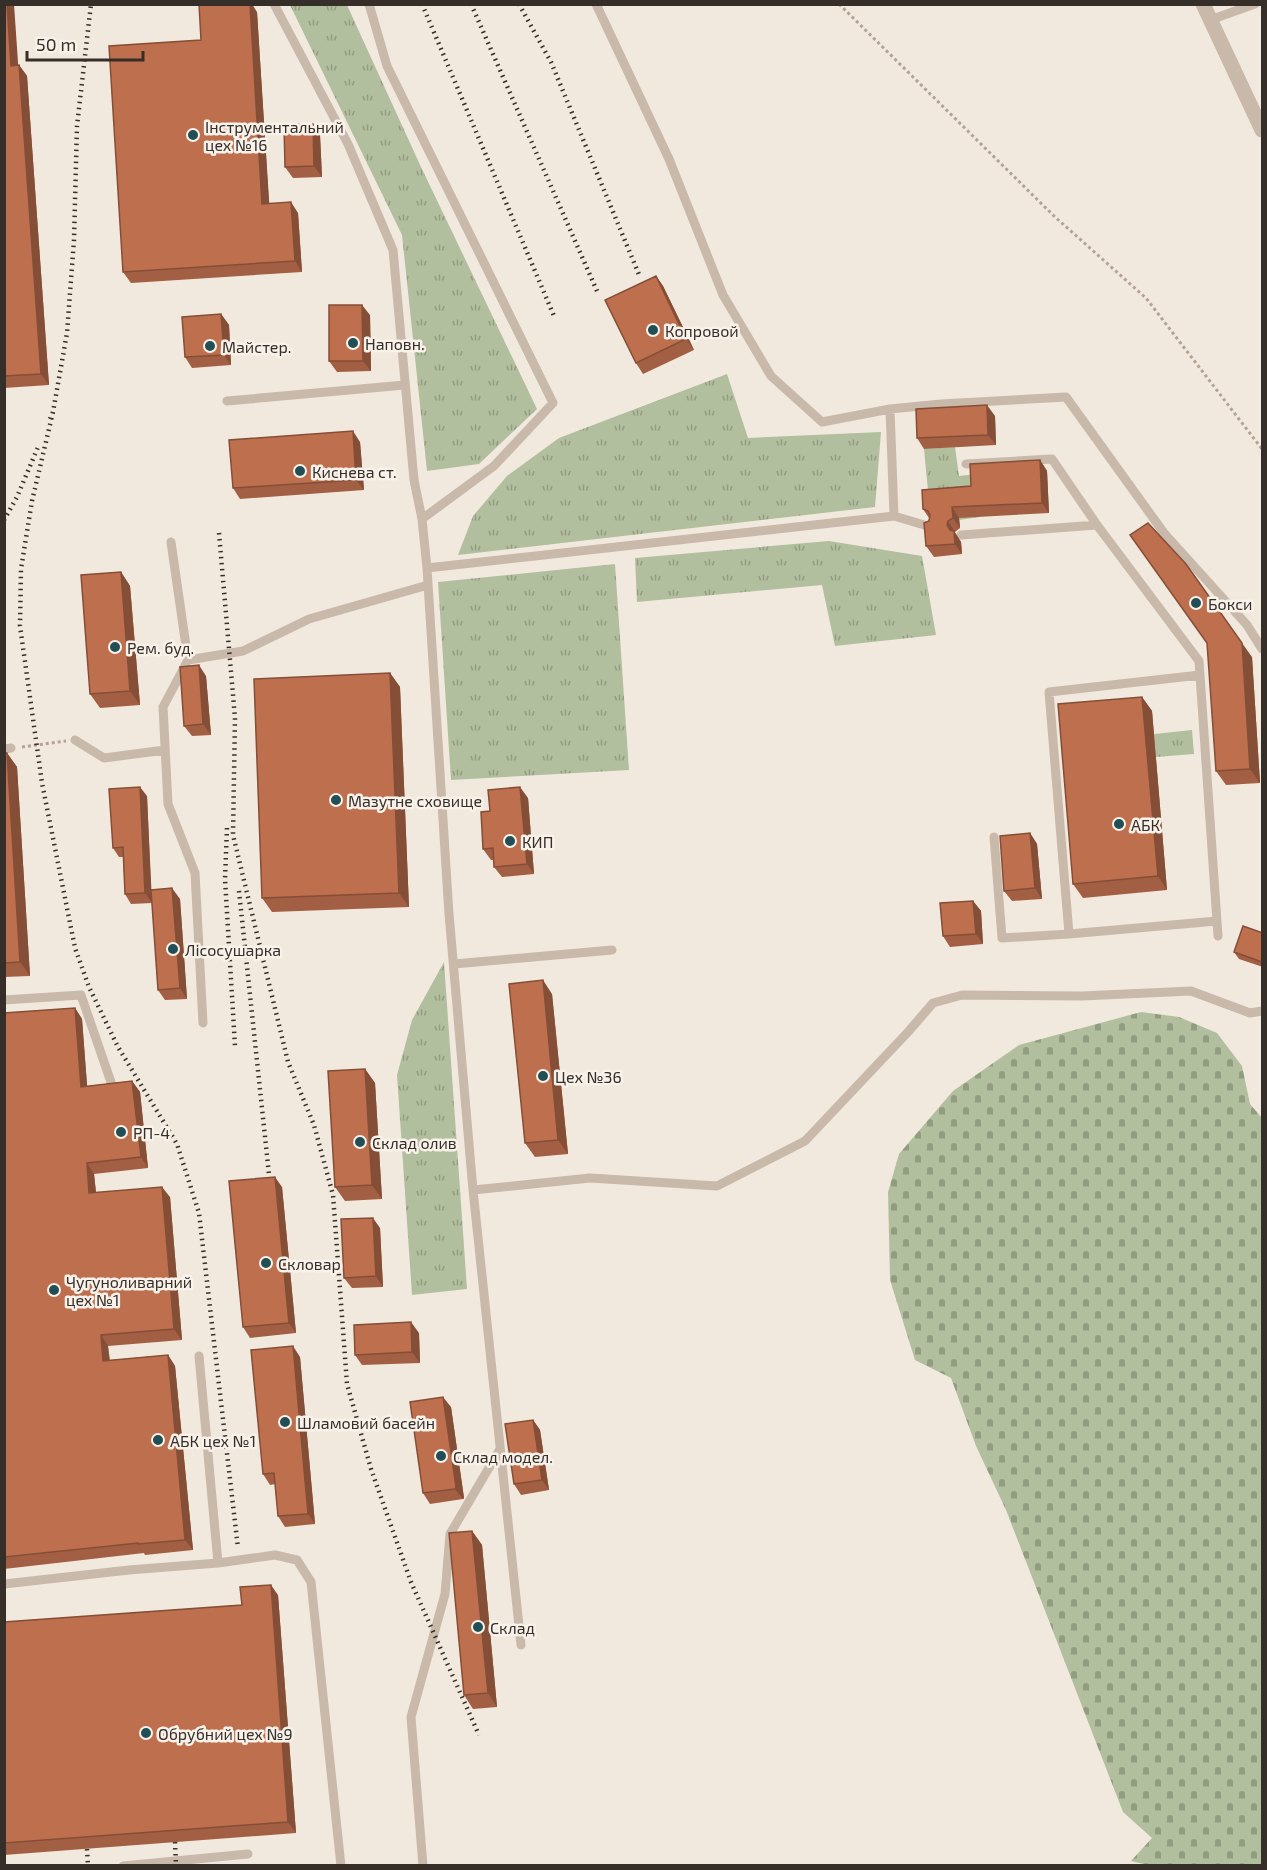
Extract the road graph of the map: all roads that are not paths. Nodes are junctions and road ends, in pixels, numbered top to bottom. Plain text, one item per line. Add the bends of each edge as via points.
1 (274, 4) edge
2 (369, 4) edge
3 (596, 4) edge
4 (1203, 4) edge
5 (1255, 4) edge
6 (1210, 20) junction
7 (1262, 126) edge
8 (405, 385) junction
9 (227, 401) dead end
10 (890, 409) junction
11 (966, 464) dead end
12 (894, 516) junction
13 (422, 519) junction
14 (1097, 525) junction
15 (931, 527) edge
16 (961, 535) dead end
17 (171, 542) dead end
18 (427, 568) junction
19 (428, 585) junction
20 (1263, 649) edge
21 (188, 660) junction
22 (1200, 675) junction
23 (75, 740) road end
24 (165, 750) junction
25 (994, 837) dead end
26 (1217, 921) junction
27 (1069, 934) junction
28 (1218, 936) dead end
29 (612, 950) dead end
30 (454, 964) junction
31 (4, 1000) edge
32 (1263, 1011) edge
33 (203, 1023) dead end
34 (113, 1088) edge
35 (473, 1190) junction
36 (199, 1356) dead end
37 (500, 1449) junction
38 (218, 1563) junction
39 (4, 1584) edge
40 (521, 1645) dead end
41 (248, 1854) dead end
42 (123, 1866) edge
43 (341, 1866) edge
44 (423, 1866) edge

1 - 8 lane via 348,144 393,250
2 - 13 lane via 387,66 553,404 494,466
3 - 10 lane via 669,159 723,295 771,376 822,422
4 - 6 street
5 - 6 lane
6 - 7 street
8 - 9 lane
8 - 13 lane via 414,480
10 - 12 lane
10 - 20 lane via 1066,397 1164,533 1247,625
11 - 14 lane via 1052,459
12 - 15 lane
12 - 18 lane
13 - 18 lane
14 - 16 lane
14 - 22 lane via 1198,661
17 - 21 lane
18 - 19 lane
19 - 21 lane via 309,619 243,651
19 - 30 lane
21 - 24 lane via 163,707
22 - 26 lane
22 - 27 lane via 1048,692
23 - 24 lane via 104,758
24 - 33 lane via 168,804 195,873
25 - 27 lane via 1002,938
26 - 27 lane
26 - 28 lane
29 - 30 lane
30 - 35 lane
31 - 34 lane via 81,995
32 - 35 lane via 1250,1013 1191,991 1082,996 963,995 933,1003 805,1141 717,1186 590,1178
35 - 37 lane
36 - 38 lane
37 - 40 lane
37 - 44 lane via 450,1534 445,1594 411,1717
38 - 39 lane
38 - 43 lane via 275,1555 297,1560 311,1582
41 - 42 lane

